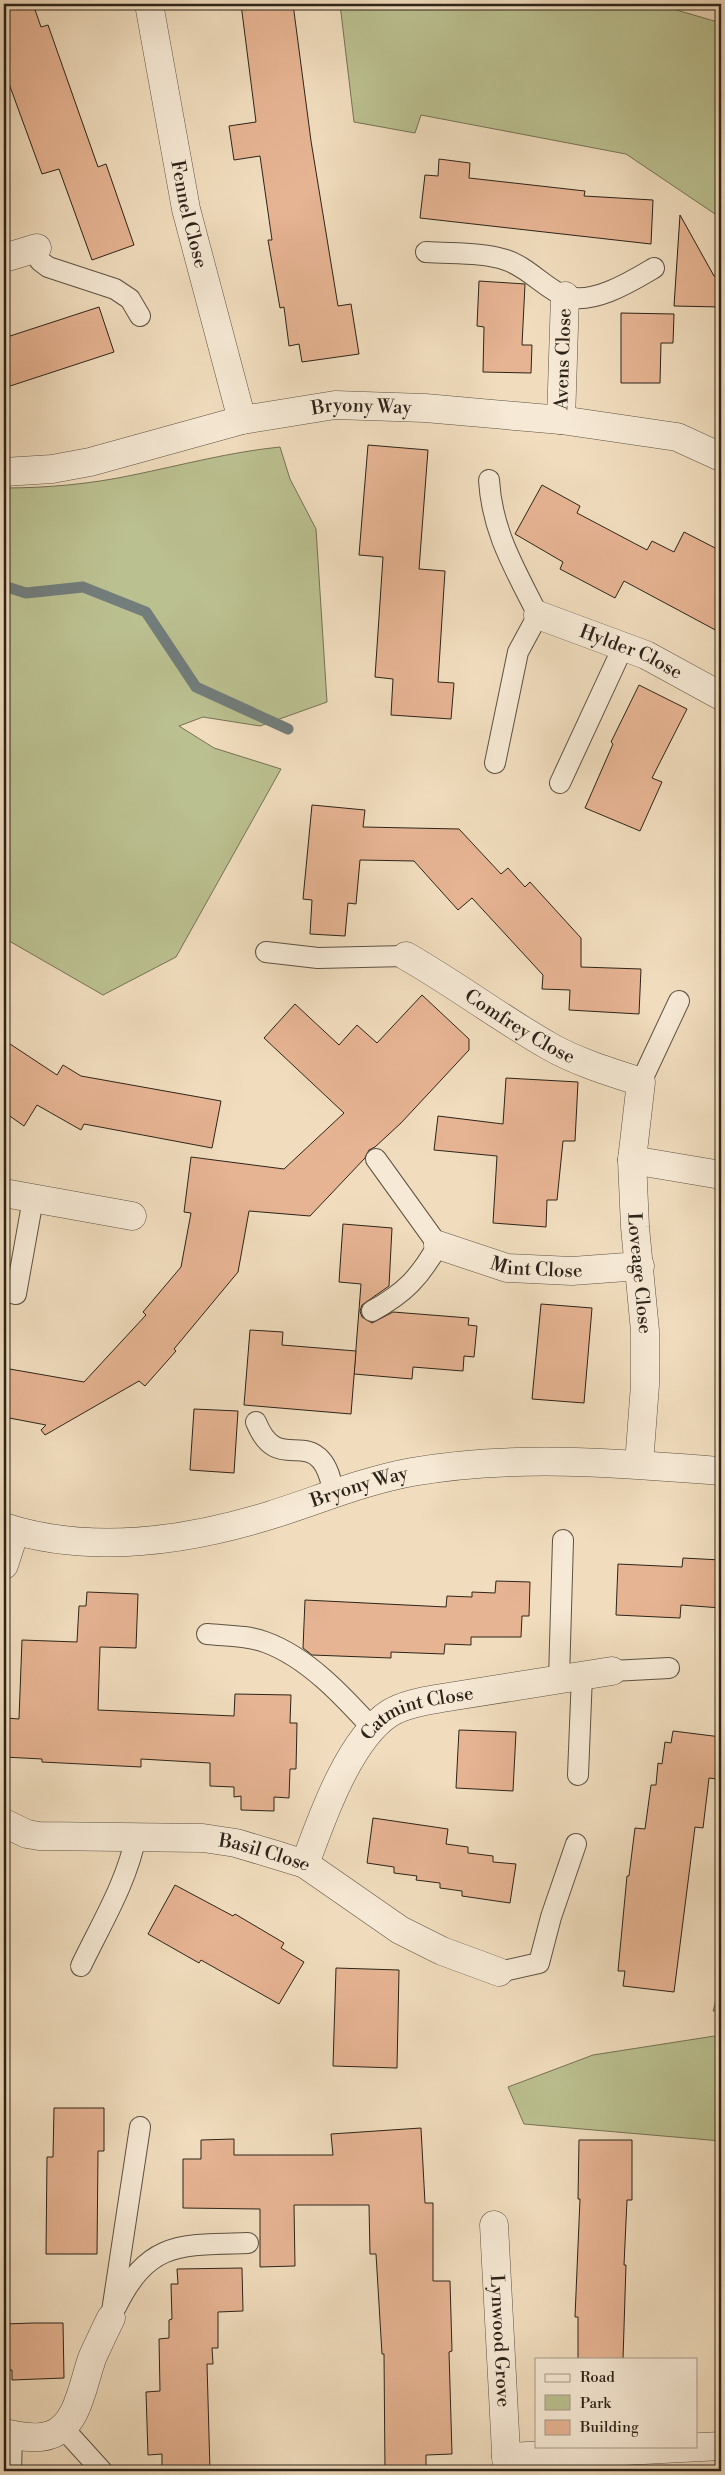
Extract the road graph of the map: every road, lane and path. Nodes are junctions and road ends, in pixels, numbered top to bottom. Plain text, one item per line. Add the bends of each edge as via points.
1 (150, 4) edge
2 (36, 248) joint
3 (426, 252) dead end
4 (4, 258) edge
5 (654, 268) dead end
6 (565, 296) junction
7 (140, 316) dead end
8 (242, 420) junction
9 (561, 420) junction
10 (721, 457) edge
11 (4, 472) edge
12 (489, 480) dead end
13 (538, 615) junction
14 (623, 647) junction
15 (721, 696) edge
16 (495, 764) dead end
17 (560, 783) dead end
18 (266, 952) dead end
19 (406, 956) joint
20 (679, 1001) dead end
21 (641, 1082) junction
22 (376, 1159) dead end
23 (632, 1160) junction
24 (721, 1175) edge
25 (4, 1193) edge
26 (33, 1198) junction
27 (132, 1216) dead end
28 (438, 1245) junction
29 (640, 1266) junction
30 (4, 1291) edge
31 (372, 1311) dead end
32 (256, 1422) dead end
33 (639, 1464) junction
34 (721, 1471) edge
35 (334, 1493) junction
36 (9, 1529) edge
37 (563, 1540) dead end
38 (4, 1565) edge
39 (207, 1634) dead end
40 (669, 1668) dead end
41 (612, 1671) joint
42 (571, 1677) junction
43 (373, 1729) junction
44 (578, 1775) dead end
45 (4, 1823) edge
46 (136, 1836) junction
47 (576, 1844) dead end
48 (305, 1864) junction
49 (81, 1966) dead end
50 (499, 1972) joint
51 (140, 2126) dead end
52 (494, 2225) dead end
53 (248, 2244) dead end
54 (111, 2318) junction
55 (62, 2428) junction
56 (8, 2434) edge
57 (721, 2446) edge
58 (697, 2448) edge
59 (698, 2448) edge
60 (507, 2464) edge
61 (99, 2470) edge
62 (11, 2471) edge

1 - 8 street, Fennel Close via 186,209
2 - 4 street
2 - 7 lane via 40,261 48,267 115,289 130,299
3 - 6 lane via 507,260
5 - 6 lane via 620,288 585,297
6 - 9 street, Avens Close
8 - 9 street, Bryony Way via 344,405 425,408
8 - 11 street, Bryony Way via 90,462
9 - 10 street, Bryony Way via 676,437
12 - 13 lane via 494,520
13 - 14 street, Hylder Close
13 - 16 lane via 518,652
14 - 15 street, Hylder Close via 646,655
14 - 17 lane
18 - 19 lane via 318,958
19 - 21 street, Comfrey Close via 449,980 550,1047
20 - 21 lane
21 - 23 street, Loveage Close
22 - 28 lane
23 - 24 street
23 - 29 street, Loveage Close
25 - 26 street
26 - 27 street
26 - 30 lane via 16,1294
28 - 29 street, Mint Close via 507,1268 572,1271
28 - 31 lane via 423,1272 388,1302
29 - 33 street, Loveage Close via 645,1386
32 - 35 lane via 263,1438 274,1447 311,1453 320,1460 328,1472
33 - 34 street, Bryony Way
33 - 35 street, Bryony Way via 484,1463 412,1472
35 - 36 street, Bryony Way via 216,1531 162,1539 123,1543 82,1541
36 - 38 street
37 - 42 lane
39 - 43 lane via 246,1638 283,1650 331,1687
40 - 41 lane
41 - 42 street, Catmint Close
42 - 43 street, Catmint Close via 416,1703 391,1712
42 - 44 lane
43 - 48 street, Catmint Close via 335,1786
45 - 46 street, Basil Close via 39,1836
46 - 48 street, Basil Close via 203,1838 236,1843
46 - 49 lane via 122,1882
47 - 50 lane via 539,1963
48 - 50 street, Basil Close via 400,1930 442,1952
51 - 54 lane
52 - 60 street, Lynwood Grove
53 - 54 lane via 189,2246 155,2257 137,2272
54 - 55 street via 93,2356 75,2408
55 - 56 street via 49,2436
55 - 61 lane
56 - 62 lane
57 - 59 street, Lynwood Grove
58 - 60 street, Lynwood Grove

